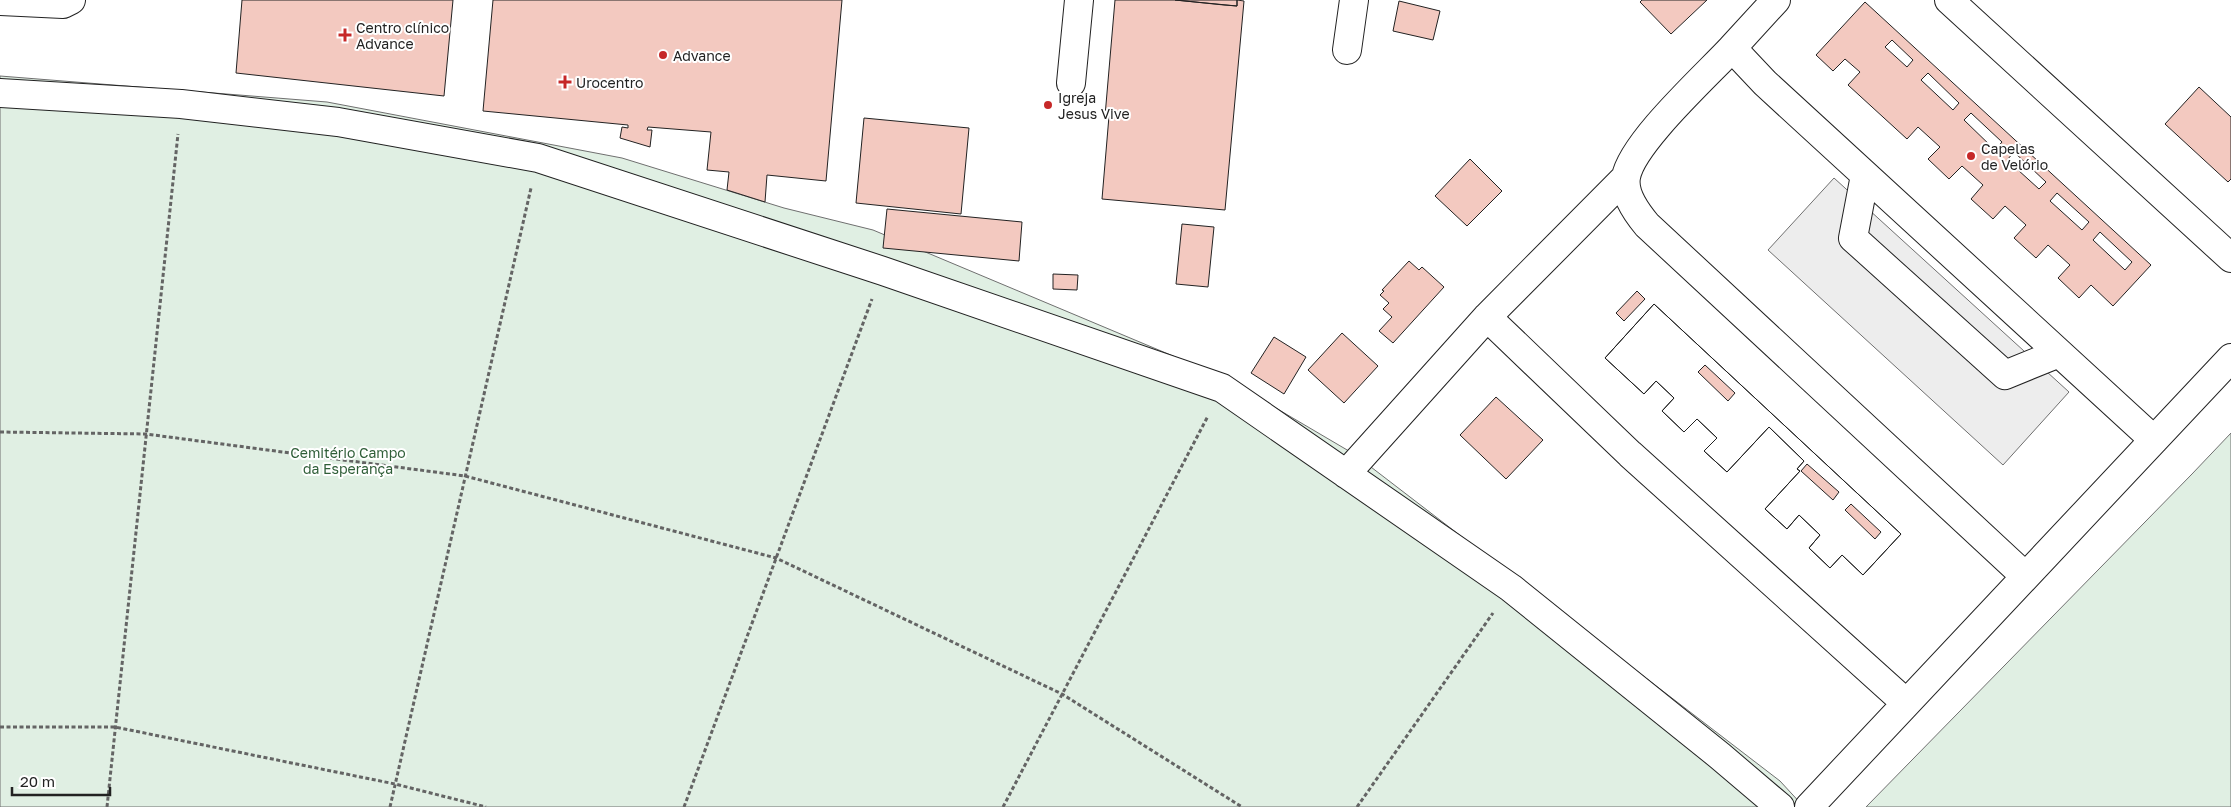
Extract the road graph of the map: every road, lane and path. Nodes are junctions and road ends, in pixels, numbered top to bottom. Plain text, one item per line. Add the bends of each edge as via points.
1 (71, 0) edge
2 (1079, 0) edge
3 (1354, 0) edge
4 (1776, 0) edge
5 (1948, 0) edge
6 (0, 1) edge
7 (1732, 48) junction
8 (1347, 50) dead end
9 (1071, 82) dead end
10 (0, 93) edge
11 (181, 104) junction
12 (538, 158) junction
13 (1865, 175) junction
14 (1625, 178) junction
15 (2231, 258) edge
16 (883, 272) junction
17 (1487, 317) junction
18 (2059, 353) junction
19 (2231, 358) edge
20 (1222, 388) junction
21 (0, 432) edge
22 (146, 434) junction
23 (2154, 440) junction
24 (1346, 474) junction
25 (466, 476) junction
26 (776, 558) junction
27 (2024, 576) junction
28 (1511, 588) junction
29 (1062, 694) junction
30 (1906, 703) junction
31 (115, 726) junction
32 (0, 727) edge
33 (396, 784) junction
34 (107, 807) edge
35 (390, 807) edge
36 (486, 807) edge
37 (684, 807) edge
38 (1003, 807) edge
39 (1242, 807) edge
40 (1357, 807) edge
41 (1780, 807) edge
42 (1809, 807) edge

1 - 6 lane via 63,4
2 - 9 lane
3 - 8 lane
4 - 7 lane
5 - 15 lane
7 - 13 lane via 1765,83
7 - 14 lane via 1636,151
10 - 11 lane
11 - 12 lane via 338,122
11 - 22 path
12 - 16 lane
12 - 25 path
13 - 18 lane
13 - 18 lane via 1853,238 2005,375
14 - 17 lane
14 - 27 lane via 1630,198 1646,225
16 - 20 lane
16 - 26 path
17 - 24 lane
17 - 30 lane via 1630,454
18 - 23 lane
19 - 23 lane
20 - 24 lane
20 - 29 path
21 - 22 path
22 - 25 path
22 - 31 path
23 - 27 lane
24 - 28 lane
25 - 26 path
25 - 33 path
26 - 29 path
26 - 37 path
27 - 30 lane
28 - 40 path
28 - 41 lane
29 - 38 path
29 - 39 path
30 - 42 lane
31 - 32 path
31 - 33 path
31 - 34 path
33 - 35 path
33 - 36 path

